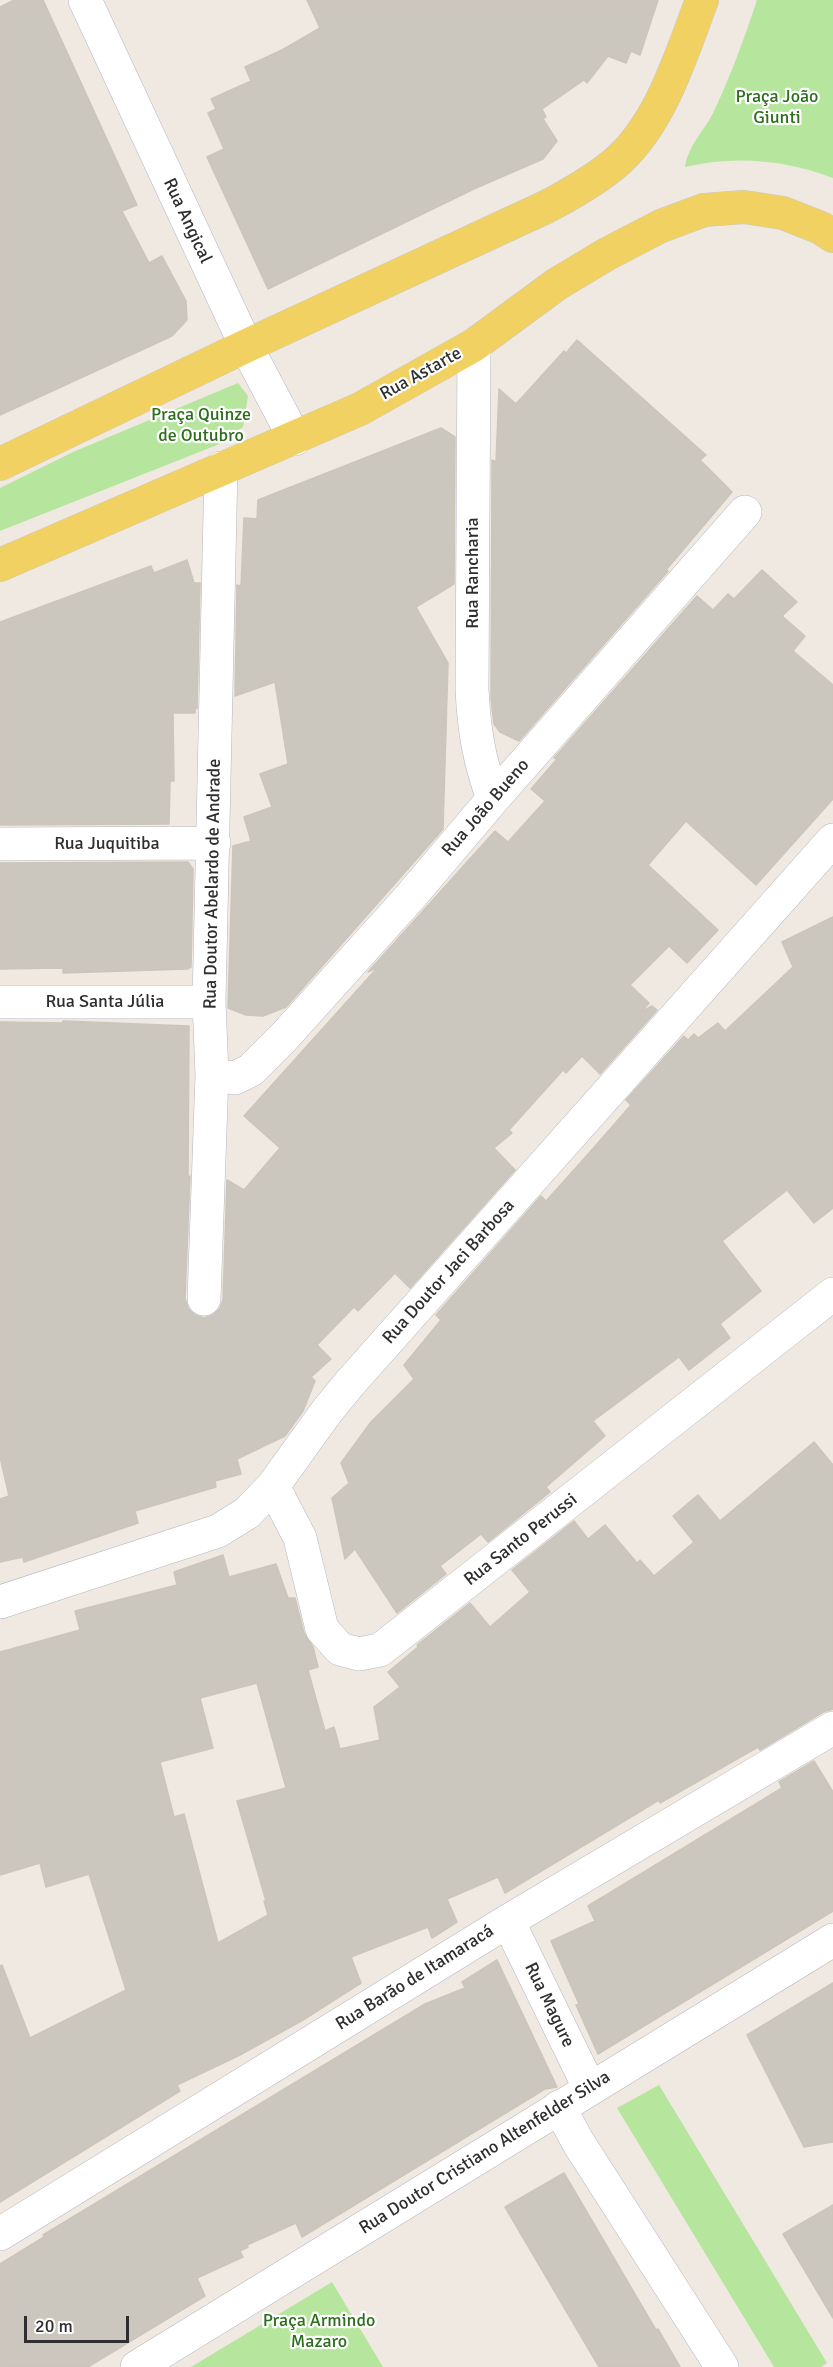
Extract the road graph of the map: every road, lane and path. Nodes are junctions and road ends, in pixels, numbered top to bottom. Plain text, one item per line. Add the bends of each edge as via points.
1 (85, 0) edge
2 (702, 0) edge
3 (833, 236) edge
4 (474, 345) junction
5 (246, 346) junction
6 (295, 439) junction
7 (0, 464) edge
8 (221, 468) junction
9 (745, 512) dead end
10 (0, 565) edge
11 (492, 799) junction
12 (833, 840) edge
13 (214, 843) junction
14 (0, 844) edge
15 (0, 1002) edge
16 (209, 1002) junction
17 (212, 1075) junction
18 (833, 1294) edge
19 (204, 1299) dead end
20 (273, 1486) junction
21 (0, 1602) edge
22 (833, 1728) edge
23 (508, 1921) junction
24 (833, 1940) edge
25 (590, 2089) junction
26 (560, 2107) junction
27 (0, 2234) edge
28 (136, 2367) edge
29 (722, 2367) edge

1 - 5 street, Rua Angical
2 - 5 main road via 666,92 643,131 614,164 546,207
3 - 4 main road, Rua Astarte via 783,213 744,207 704,210 661,226 607,254 556,284
4 - 6 main road, Rua Astarte via 360,409
4 - 11 street, Rua Rancharia via 472,689 480,763
5 - 6 street, Rua Angical
5 - 7 main road
6 - 8 main road, Rua Astarte
8 - 10 main road, Rua Astarte
8 - 13 street, Rua Doutor Abelardo de Andrade
9 - 11 street, Rua João Bueno
11 - 17 street, Rua João Bueno via 327,991 251,1070 235,1078
12 - 20 street, Rua Doutor Jaci Barbosa via 350,1383
13 - 14 street, Rua Juquitiba
13 - 16 street, Rua Doutor Abelardo de Andrade
15 - 16 street, Rua Santa Júlia
16 - 17 street, Rua Doutor Abelardo de Andrade
17 - 19 street, Rua Doutor Abelardo de Andrade
18 - 20 street, Rua Santo Perussi via 380,1650 359,1654 340,1649 322,1629 300,1538
20 - 21 street, Rua Doutor Jaci Barbosa via 247,1513 218,1531
22 - 23 street, Rua Barão de Itamaracá
23 - 25 street, Rua Magure
23 - 27 street, Rua Barão de Itamaracá
24 - 25 street, Rua Doutor Cristiano Altenfelder Silva
25 - 26 street, Rua Doutor Cristiano Altenfelder Silva
26 - 28 street, Rua Doutor Cristiano Altenfelder Silva
26 - 29 street via 578,2142

